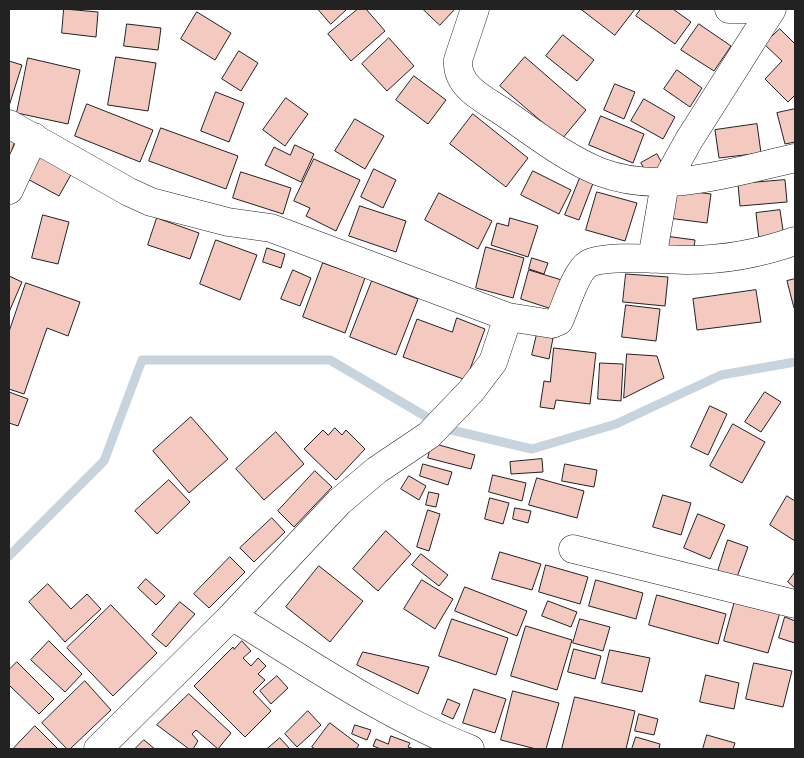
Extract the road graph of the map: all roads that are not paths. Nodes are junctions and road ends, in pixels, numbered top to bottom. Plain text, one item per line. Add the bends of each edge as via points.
1 (475, 9) edge
2 (729, 9) edge
3 (750, 9) edge
4 (772, 9) edge
5 (9, 124) edge
6 (34, 137) junction
7 (795, 158) edge
8 (665, 184) junction
9 (9, 190) edge
10 (795, 241) edge
11 (652, 259) junction
12 (508, 317) junction
13 (572, 549) dead end
14 (795, 604) edge
15 (232, 616) junction
16 (98, 749) edge
17 (470, 749) edge

1 - 8 street via 458,60 466,86 560,150 599,171 621,178
2 - 3 street
4 - 8 street
5 - 6 street
6 - 9 street
6 - 12 street via 151,202 228,222 271,228
7 - 8 street
8 - 11 street
10 - 11 street via 745,254 688,260
11 - 12 street via 588,264 579,274 559,321 552,324
12 - 15 street via 493,362 471,391 429,435 377,470 340,502
13 - 14 street
15 - 16 street
15 - 17 street via 385,708 434,735

